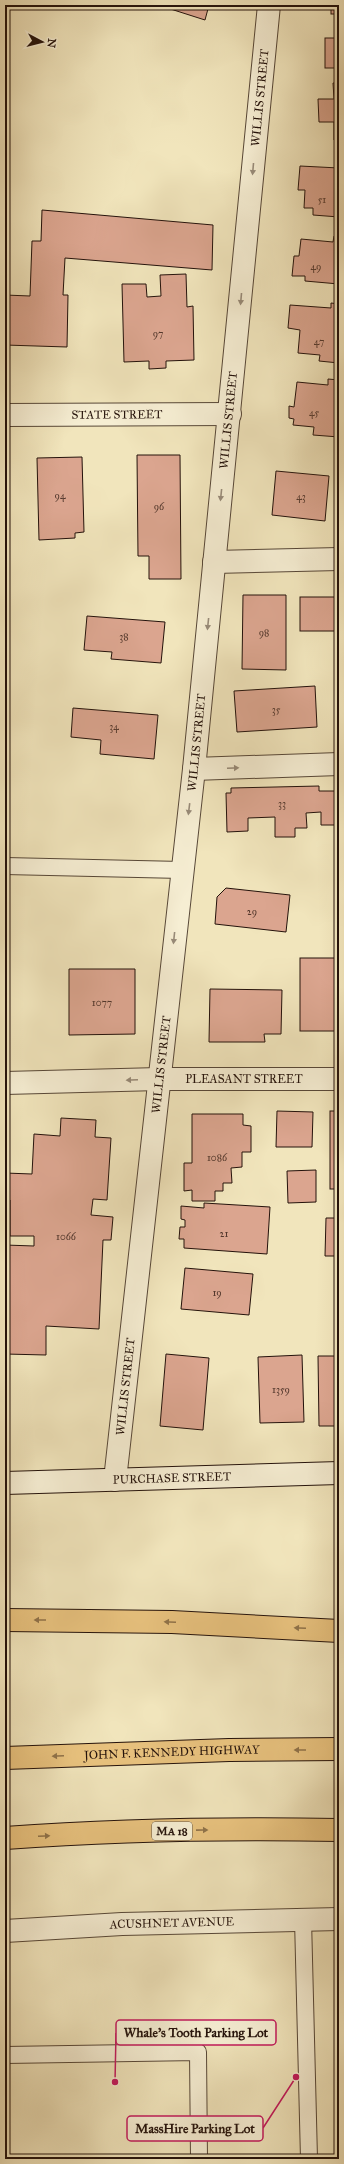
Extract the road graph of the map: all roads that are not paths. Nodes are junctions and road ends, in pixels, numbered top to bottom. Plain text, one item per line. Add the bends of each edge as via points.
1 (269, 5) edge
2 (230, 414) junction
3 (5, 416) edge
4 (339, 558) edge
5 (214, 562) junction
6 (339, 764) edge
7 (194, 769) junction
8 (5, 866) edge
9 (182, 870) junction
10 (159, 1079) junction
11 (339, 1079) edge
12 (5, 1083) edge
13 (339, 1473) edge
14 (116, 1480) junction
15 (5, 1483) edge
16 (5, 1620) edge
17 (339, 1631) edge
18 (339, 1749) edge
19 (5, 1758) edge
20 (339, 1830) edge
21 (5, 1838) edge
22 (303, 1919) junction
23 (339, 1919) edge
24 (5, 1931) edge
25 (5, 2055) edge
26 (200, 2159) edge
27 (308, 2159) edge

1 -> 2 street, WILLIS STREET
2 - 3 street, STATE STREET
2 -> 5 street, WILLIS STREET
4 - 5 street
5 -> 7 street, WILLIS STREET
7 -> 6 street
7 -> 9 street, WILLIS STREET
8 - 9 lane
9 -> 10 street, WILLIS STREET
10 - 11 street, PLEASANT STREET
10 -> 12 street, PLEASANT STREET
10 - 14 street, WILLIS STREET
13 - 14 street, PURCHASE STREET
14 - 15 street, PURCHASE STREET
17 -> 16 highway via 172,1622
18 -> 19 highway, JOHN F. KENNEDY HIGHWAY
21 -> 20 highway, MA 18 via 162,1831
22 - 23 street, ACUSHNET AVENUE
22 - 24 street, ACUSHNET AVENUE via 122,1924
22 - 27 lane
25 - 26 lane via 198,2052

